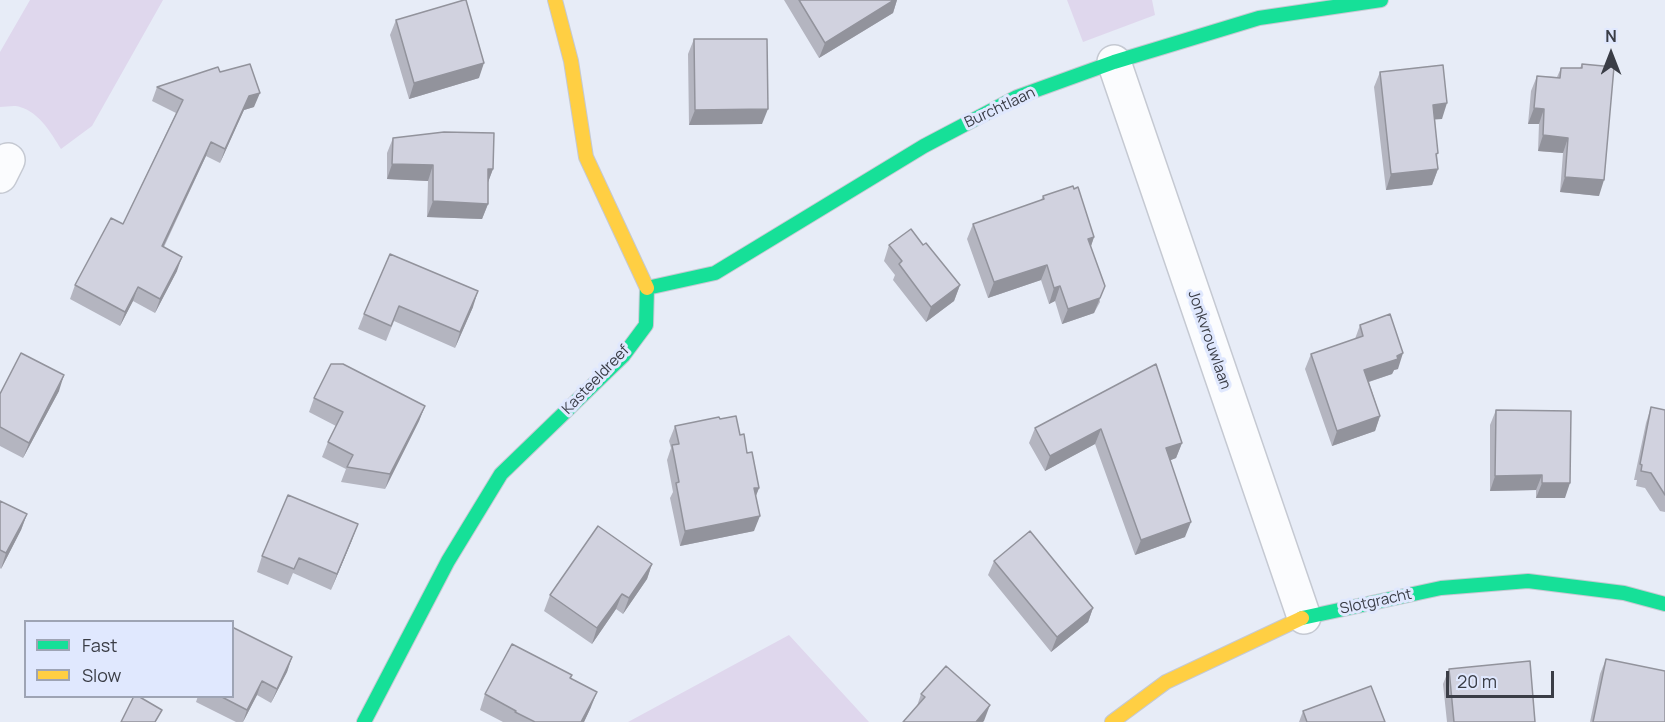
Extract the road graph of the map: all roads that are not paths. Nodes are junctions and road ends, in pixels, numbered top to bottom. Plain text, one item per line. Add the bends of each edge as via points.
1 (555, 0) edge
2 (1381, 0) edge
3 (1114, 62) junction
4 (647, 288) junction
5 (1665, 604) edge
6 (1304, 617) junction
7 (364, 722) edge
8 (1112, 722) edge

1 - 4 street, Kasteeldreef via 586,157
2 - 3 street, Burchtlaan via 1259,18
3 - 4 street, Burchtlaan via 1017,97 924,146 715,273
3 - 6 street, Jonkvrouwlaan
4 - 7 street, Kasteeldreef via 646,325 622,356 501,474 448,561
5 - 6 street, Slotgracht via 1624,593 1528,581 1441,588
6 - 8 street, Slotgracht via 1166,682

